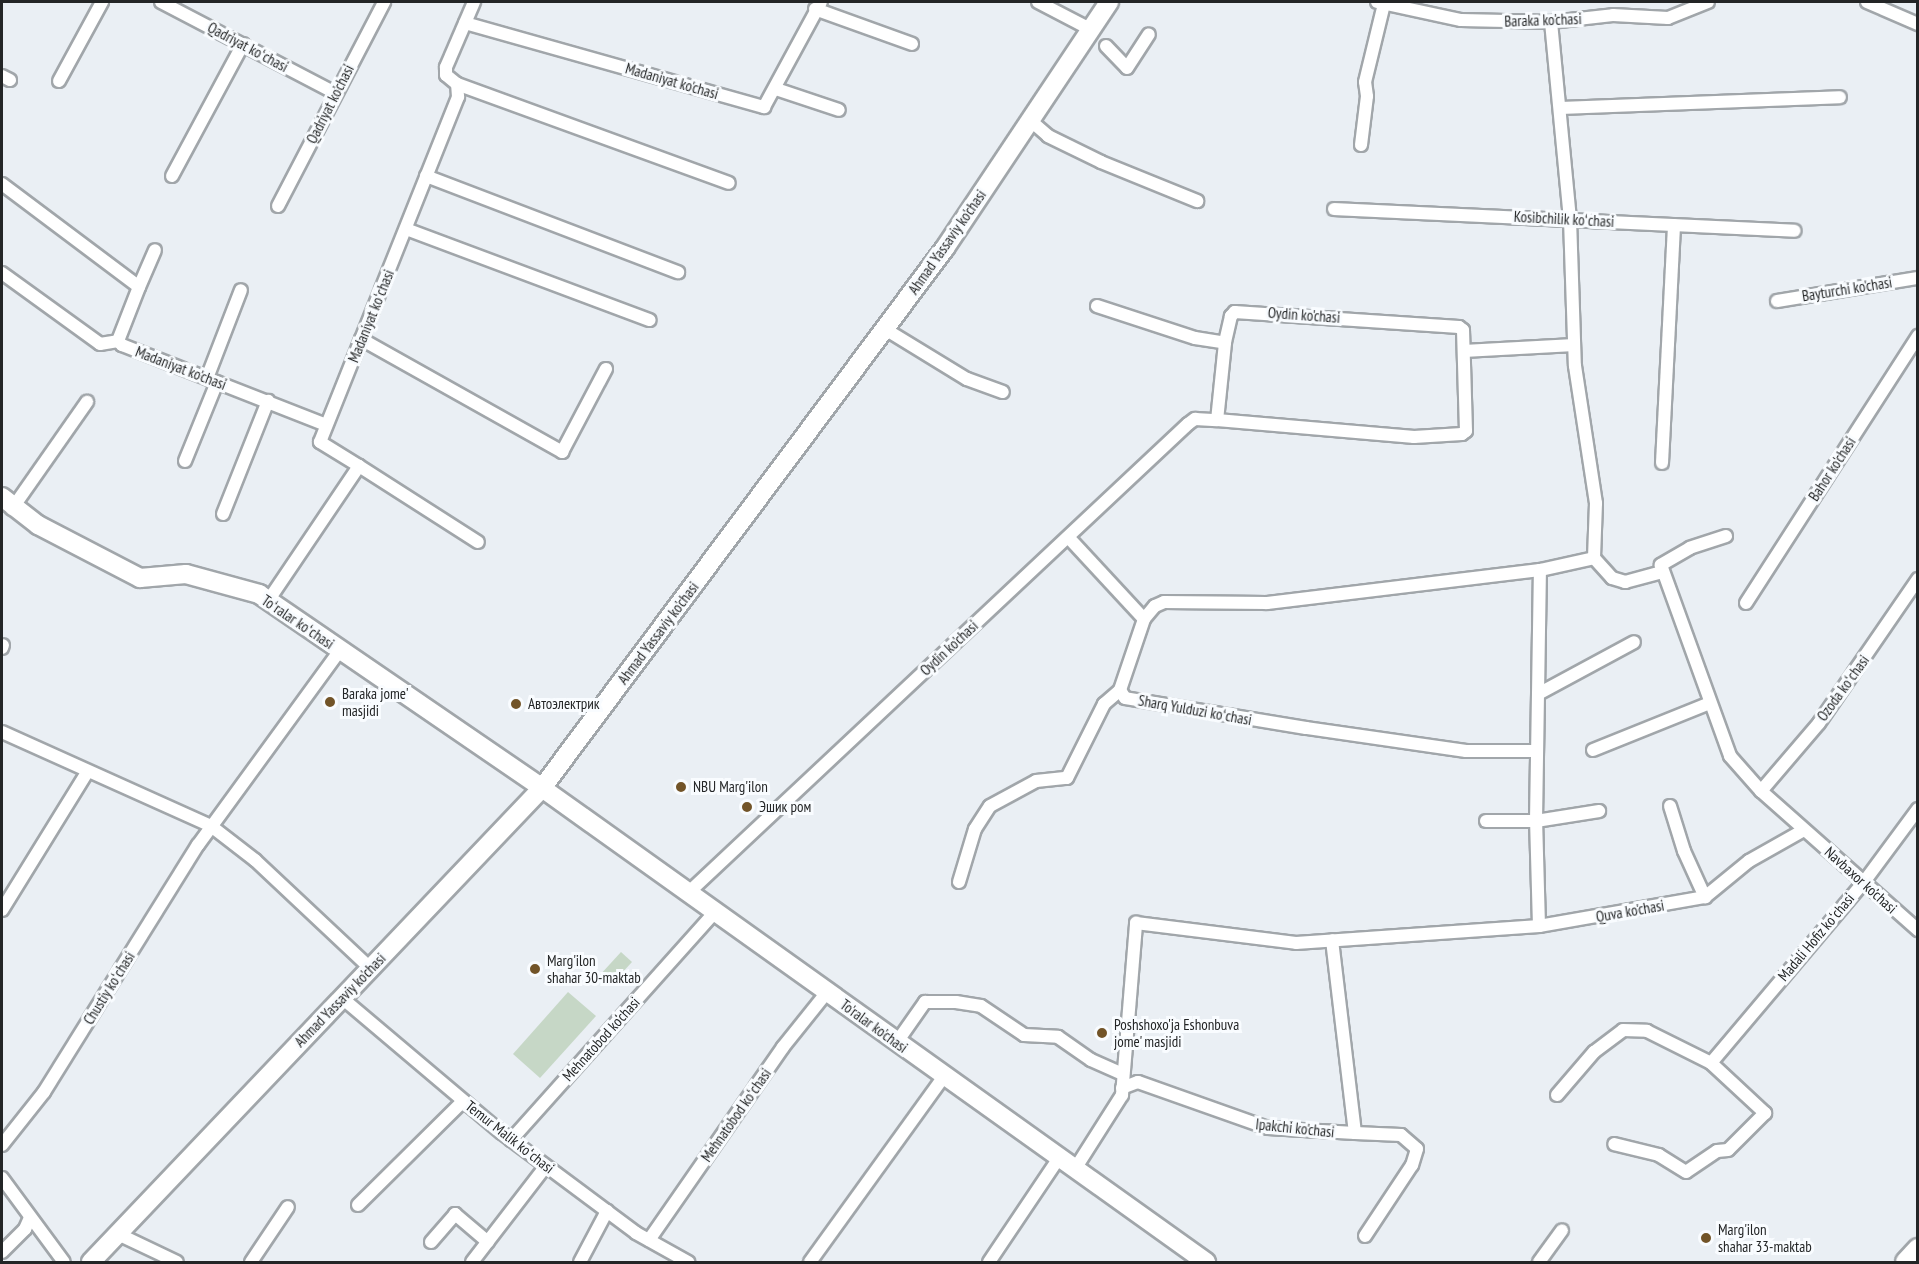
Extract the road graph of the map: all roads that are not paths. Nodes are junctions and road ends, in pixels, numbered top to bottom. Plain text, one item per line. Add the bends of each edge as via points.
1 (102, 2) edge
2 (161, 2) edge
3 (384, 2) edge
4 (474, 2) edge
5 (1038, 2) edge
6 (1109, 2) edge
7 (1708, 2) edge
8 (1867, 2) edge
9 (1380, 3) edge
10 (818, 5) edge
11 (1551, 22) junction
12 (465, 23) junction
13 (1917, 24) edge
14 (1092, 30) junction
15 (1149, 34) dead end
16 (243, 44) junction
17 (912, 44) dead end
18 (1106, 46) dead end
19 (59, 81) dead end
20 (457, 84) junction
21 (776, 89) junction
22 (335, 93) junction
23 (1840, 97) dead end
24 (1560, 108) junction
25 (839, 110) dead end
26 (1031, 121) junction
27 (1361, 145) dead end
28 (172, 176) dead end
29 (426, 176) junction
30 (729, 183) dead end
31 (2, 184) edge
32 (1197, 201) dead end
33 (278, 206) dead end
34 (1334, 209) dead end
35 (1570, 219) junction
36 (1674, 225) junction
37 (406, 229) junction
38 (1794, 231) dead end
39 (155, 250) dead end
40 (678, 272) dead end
41 (2, 273) edge
42 (1917, 278) edge
43 (139, 287) junction
44 (241, 290) dead end
45 (1777, 301) dead end
46 (1097, 306) dead end
47 (650, 320) dead end
48 (885, 329) junction
49 (1917, 336) edge
50 (361, 339) junction
51 (118, 341) junction
52 (1225, 343) junction
53 (1573, 345) junction
54 (1465, 351) junction
55 (606, 369) dead end
56 (212, 380) junction
57 (1003, 392) dead end
58 (268, 401) junction
59 (87, 402) dead end
60 (1217, 420) junction
61 (326, 425) junction
62 (185, 461) dead end
63 (1662, 463) dead end
64 (359, 466) junction
65 (7, 503) edge
66 (224, 514) dead end
67 (1726, 536) dead end
68 (1069, 538) junction
69 (478, 542) dead end
70 (1594, 558) junction
71 (1540, 570) junction
72 (1662, 572) junction
73 (1917, 579) edge
74 (268, 601) junction
75 (1746, 603) dead end
76 (1144, 619) junction
77 (1634, 642) dead end
78 (340, 650) junction
79 (1120, 690) junction
80 (1538, 694) junction
81 (1710, 703) junction
82 (2, 732) edge
83 (1593, 750) dead end
84 (1537, 751) junction
85 (88, 771) junction
86 (542, 788) junction
87 (1761, 791) junction
88 (1670, 806) dead end
89 (1917, 809) edge
90 (1599, 811) dead end
91 (1486, 821) dead end
92 (1536, 821) junction
93 (211, 826) junction
94 (1804, 830) junction
95 (959, 882) dead end
96 (1864, 882) junction
97 (688, 893) junction
98 (1705, 897) junction
99 (2, 910) edge
100 (715, 912) junction
101 (1539, 926) junction
102 (1917, 930) edge
103 (1332, 940) junction
104 (370, 968) junction
105 (827, 992) junction
106 (342, 998) junction
107 (897, 1042) junction
108 (1711, 1063) junction
109 (1122, 1074) junction
110 (944, 1076) junction
111 (1122, 1088) junction
112 (1557, 1095) dead end
113 (463, 1101) junction
114 (1355, 1133) junction
115 (511, 1140) junction
116 (1614, 1144) dead end
117 (2, 1145) edge
118 (1059, 1158) junction
119 (546, 1166) junction
120 (1075, 1169) junction
121 (2, 1178) edge
122 (358, 1205) dead end
123 (288, 1207) dead end
124 (607, 1211) junction
125 (30, 1218) junction
126 (1562, 1230) dead end
127 (118, 1234) junction
128 (1365, 1236) dead end
129 (649, 1240) junction
130 (430, 1242) dead end
131 (488, 1242) junction
132 (1917, 1249) edge
133 (2, 1252) edge
134 (64, 1263) edge
135 (91, 1263) edge
136 (177, 1263) edge
137 (251, 1263) edge
138 (472, 1263) edge
139 (579, 1263) edge
140 (688, 1263) edge
141 (810, 1263) edge
142 (989, 1263) edge
143 (1206, 1263) edge
144 (1539, 1263) edge
145 (1906, 1263) edge

1 - 19 street
2 - 16 street, Qadriyat koʻchasi
3 - 22 street, Qadriyat ko'chasi
4 - 12 street, Madaniyat koʻchasi
5 - 14 street
6 - 14 main road, Ahmad Yassaviy ko'chasi
7 - 11 street, Baraka ko'chasi via 1668,18 1613,15
8 - 13 street
9 - 11 street, Baraka ko'chasi via 1461,20
9 - 27 street via 1365,82
10 - 17 street
10 - 21 street, Madaniyat ko'chasi
11 - 24 street
12 - 20 street, Madaniyat koʻchasi via 446,68 446,75
12 - 21 street, Madaniyat ko'chasi via 764,107
14 - 26 main road, Ahmad Yassaviy ko'chasi
15 - 18 street via 1127,68
16 - 22 street, Qadriyat koʻchasi
16 - 28 street
20 - 29 street, Madaniyat koʻchasi via 458,97
20 - 30 street
21 - 25 street
22 - 33 street, Qadriyat ko'chasi
23 - 24 street
24 - 35 street
26 - 32 street via 1048,136 1101,162
26 - 48 main road, Ahmad Yassaviy ko'chasi
29 - 37 street, Madaniyat koʻchasi
29 - 40 street
31 - 43 street
34 - 35 street, Kosibchilik koʻchasi
35 - 36 street, Kosibchilik koʻchasi
35 - 53 street
36 - 38 street, Kosibchilik koʻchasi
36 - 63 street
37 - 47 street
37 - 50 street, Madaniyat koʻchasi
39 - 43 street, Madaniyat ko'chasi
41 - 51 street via 100,344
42 - 45 street, Bayturchi ko'chasi
43 - 51 street, Madaniyat ko'chasi
44 - 56 street
46 - 52 street via 1195,338
48 - 57 street via 967,379
48 - 86 main road, Ahmad Yassaviy ko'chasi
49 - 75 street, Bahor ko'chasi
50 - 55 street via 562,452
50 - 61 street, Madaniyat koʻchasi
51 - 56 street, Madaniyat ko'chasi
52 - 54 street, Oydin ko'chasi via 1231,316 1240,310 1459,327 1463,330
52 - 60 street, Oydin ko'chasi
53 - 54 street
53 - 70 street via 1596,503
54 - 60 street, Oydin ko'chasi via 1466,431 1462,434 1414,437
56 - 58 street, Madaniyat ko'chasi
56 - 62 street
58 - 61 street, Madaniyat ko'chasi
58 - 66 street
59 - 65 street
60 - 68 street, Oydin ko'chasi via 1195,419 1188,424
61 - 64 street via 321,442
64 - 69 street
64 - 74 street
65 - 74 main road, Toʻralar koʻchasi via 140,578 186,574 259,594
67 - 72 street via 1662,563
68 - 76 street
68 - 97 street, Oydin ko'chasi
70 - 71 street
70 - 72 street via 1612,578 1624,582
71 - 76 street via 1267,603 1164,602
71 - 80 street
72 - 81 street
73 - 87 street, Ozoda koʻchasi via 1819,723
74 - 78 main road, Toʻralar koʻchasi
76 - 79 street, Sharq Yulduzi koʻchasi
77 - 80 street
78 - 86 main road, Toʻralar koʻchasi
78 - 93 street, Chustiy koʻchasi
79 - 84 street, Sharq Yulduzi koʻchasi via 1125,698 1306,728 1466,751
79 - 95 street via 1104,704 1067,778 1036,782 990,806 975,829
80 - 84 street
81 - 83 street
81 - 87 street via 1730,756
82 - 85 street
84 - 92 street
85 - 93 street
85 - 99 street
86 - 97 main road, To'ralar ko'chasi
86 - 104 main road, Ahmad Yassaviy ko'chasi
87 - 94 street
88 - 98 street via 1684,851
89 - 96 street, Madali Hofiz koʻchasi
90 - 92 street
91 - 92 street
92 - 101 street
93 - 104 street via 255,861
93 - 117 street, Chustiy koʻchasi via 62,1065
94 - 96 street, Navbaxor ko’chasi
94 - 98 street, Quva ko'chasi via 1749,861
96 - 102 street, Navbaxor ko’chasi
96 - 108 street, Madali Hofiz koʻchasi
97 - 100 main road, To'ralar ko'chasi
98 - 101 street, Quva ko'chasi
100 - 105 main road, To'ralar ko'chasi
100 - 115 street, Mehnatobod ko‘chasi
101 - 103 street, Quva ko'chasi
103 - 109 street, Quva ko'chasi via 1296,943 1137,922
103 - 114 street, Ipakchi ko'chasi
104 - 106 main road, Ahmad Yassaviy ko'chasi
105 - 107 main road, To'ralar ko'chasi
105 - 129 street, Mehnatobod koʻchasi via 770,1066
106 - 113 street, Temur Malik koʻchasi
106 - 127 main road, Ahmad Yassaviy ko'chasi
107 - 109 street via 924,1002 956,1002 981,1006 1024,1035 1058,1037 1091,1060
107 - 110 main road, To'ralar ko'chasi
108 - 112 street via 1662,1036 1623,1030 1594,1053
108 - 116 street via 1765,1113 1728,1150 1716,1152 1682,1173 1659,1155
109 - 111 street
110 - 118 main road, To'ralar ko'chasi
110 - 141 street
111 - 114 street, Ipakchi ko'chasi via 1138,1082 1268,1128
111 - 120 street via 1119,1103
113 - 115 street, Temur Malik koʻchasi
113 - 122 street
114 - 128 street via 1401,1135 1417,1149 1412,1166
115 - 119 street, Temur Malik koʻchasi
118 - 120 main road, To'ralar ko'chasi
118 - 142 street
119 - 124 street, Temur Malik koʻchasi
119 - 131 street
120 - 143 main road, To'ralar ko'chasi
121 - 125 street
123 - 137 street
124 - 129 street, Temur Malik koʻchasi
124 - 139 street
125 - 133 street via 25,1229
125 - 134 street
126 - 144 street
127 - 135 main road, Ahmad Yassaviy ko'chasi
127 - 136 street
129 - 140 street, Temur Malik koʻchasi
130 - 131 street via 456,1214
131 - 138 street
132 - 145 main road

